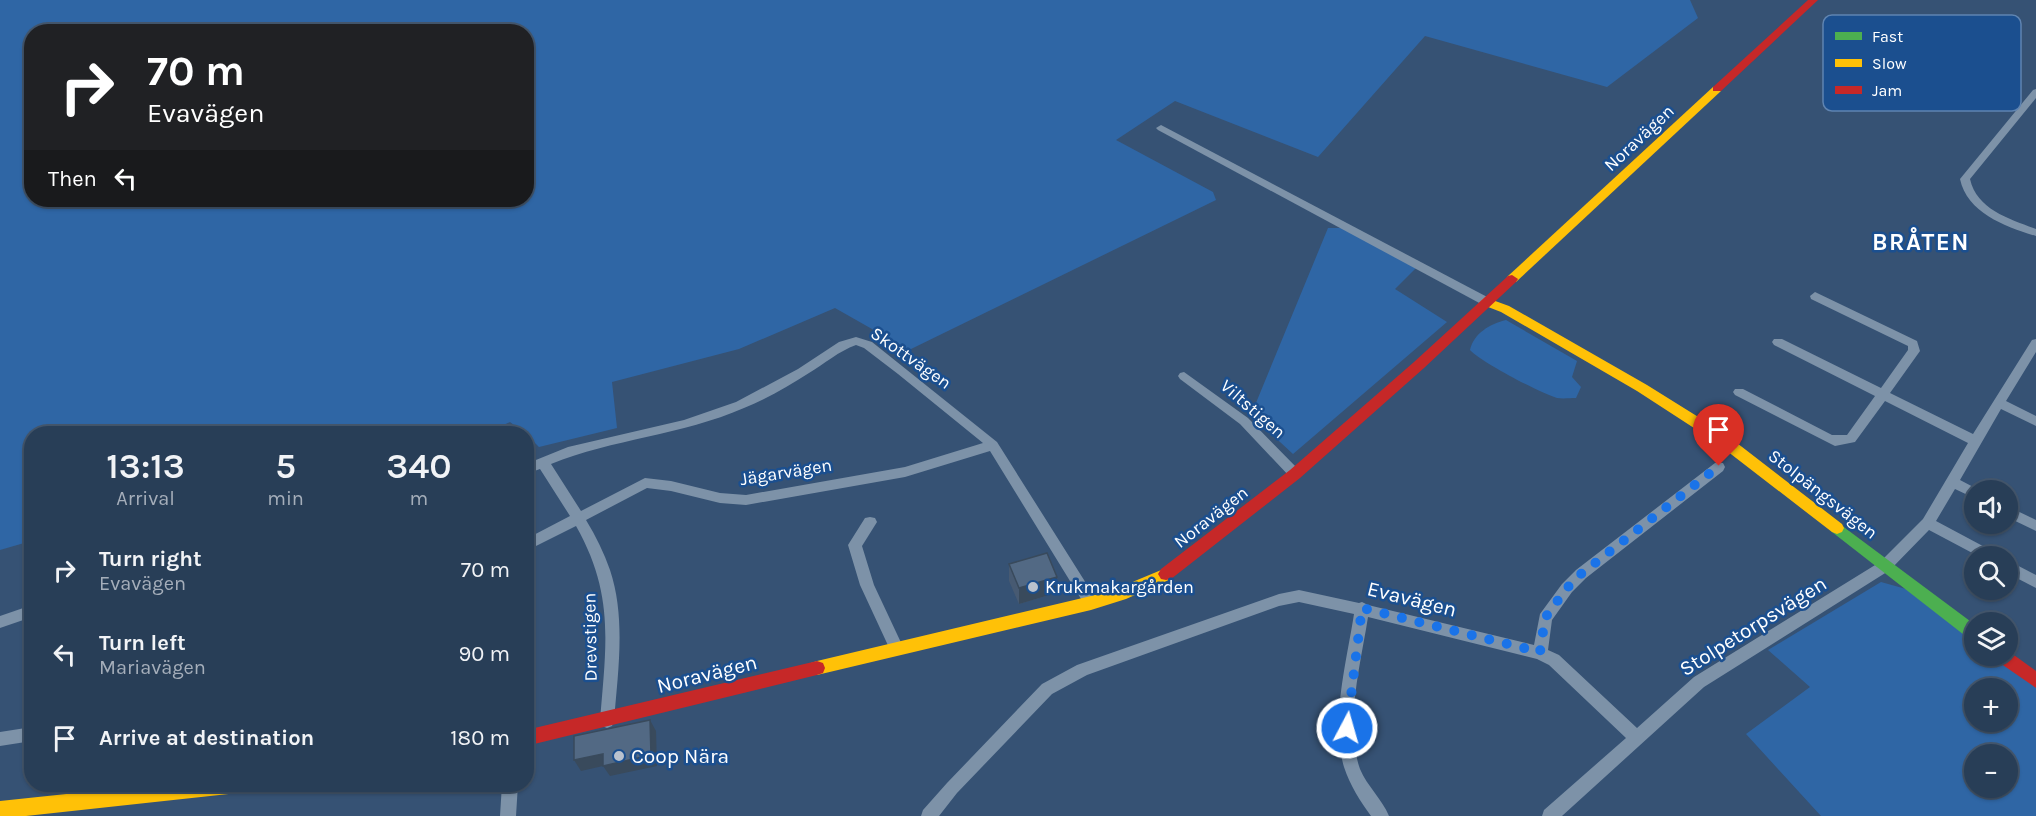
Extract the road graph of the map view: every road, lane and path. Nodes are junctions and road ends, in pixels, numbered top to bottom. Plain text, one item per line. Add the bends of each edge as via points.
1 (1813, 0) edge
2 (2036, 92) edge
3 (2021, 110) edge
4 (2020, 111) edge
5 (1161, 128) dead end
6 (2036, 233) edge
7 (1815, 296) dead end
8 (1487, 302) junction
9 (1778, 342) dead end
10 (2036, 343) edge
11 (1184, 376) dead end
12 (1739, 392) dead end
13 (1882, 395) junction
14 (1999, 403) junction
15 (2036, 421) edge
16 (1975, 441) junction
17 (993, 445) junction
18 (542, 461) junction
19 (534, 464) edge
20 (1719, 466) dead end
21 (1295, 474) junction
22 (1953, 482) junction
23 (1964, 488) edge
24 (2018, 517) edge
25 (577, 519) junction
26 (870, 522) dead end
27 (1928, 523) junction
28 (2036, 526) edge
29 (534, 542) edge
30 (1971, 546) edge
31 (1885, 566) junction
32 (2018, 572) edge
33 (2036, 582) edge
34 (1091, 603) junction
35 (1362, 608) junction
36 (24, 613) edge
37 (0, 622) edge
38 (1964, 625) edge
39 (897, 649) junction
40 (1540, 652) junction
41 (2016, 666) edge
42 (2036, 681) edge
43 (607, 721) junction
44 (24, 735) edge
45 (534, 736) edge
46 (1636, 738) junction
47 (0, 739) edge
48 (171, 792) edge
49 (510, 792) edge
50 (0, 810) edge
51 (508, 816) edge
52 (928, 816) edge
53 (1381, 816) edge
54 (1550, 816) edge

1 - 8 main road, Noravägen
2 - 3 street
4 - 6 street via 1965,179 1965,186 1977,204
5 - 8 street
7 - 13 street via 1913,344 1914,351
8 - 21 main road, Noravägen
8 - 31 main road, Stolpängsvägen via 1642,388 1719,437
9 - 13 street
10 - 14 street, Stolpetorpsvägen
11 - 21 street, Viltstigen via 1244,421
12 - 13 street via 1835,441 1851,439
13 - 16 street
14 - 15 street
14 - 16 street, Stolpetorpsvägen
16 - 22 street, Stolpetorpsvägen
17 - 18 street, Skottvägen via 868,345 856,341 740,405 685,424 595,444
17 - 25 street, Jägarvägen via 904,472 746,500 724,500 660,483 645,483
17 - 34 street, Skottvägen
18 - 19 street, Skottvägen
18 - 25 street, Drevstigen
20 - 40 street via 1567,588 1545,618
21 - 34 main road, Noravägen via 1170,572
22 - 23 street
22 - 27 street, Stolpetorpsvägen
24 - 28 street
25 - 29 street, Jägarvägen
25 - 43 street, Drevstigen via 594,548 608,587 612,634
26 - 39 street via 855,545 856,552
27 - 30 street
27 - 31 street, Stolpetorpsvägen
31 - 38 main road, Stolpängsvägen
31 - 46 street, Stolpetorpsvägen via 1699,682
32 - 33 street
34 - 39 main road, Noravägen
35 - 40 street, Evavägen
35 - 52 street, Evavägen via 1299,596 1279,600 1072,675 1047,689
35 - 53 street via 1347,741 1355,775
36 - 37 street
39 - 43 main road, Noravägen
40 - 46 street, Evavägen via 1554,660
41 - 42 main road
43 - 45 main road, Noravägen
44 - 47 street
46 - 54 street, Stolpetorpsvägen
48 - 50 main road
49 - 51 street

